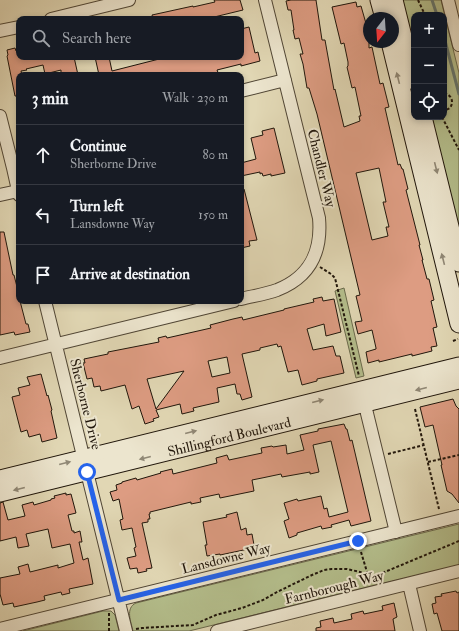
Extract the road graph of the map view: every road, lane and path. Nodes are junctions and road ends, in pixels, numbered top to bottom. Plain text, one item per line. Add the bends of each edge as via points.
1 (129, 0) edge
2 (265, 0) edge
3 (379, 0) edge
4 (394, 0) edge
5 (418, 0) edge
6 (448, 0) edge
7 (382, 12) edge
8 (424, 12) edge
9 (63, 16) edge
10 (16, 28) edge
11 (0, 31) edge
12 (459, 45) edge
13 (392, 48) edge
14 (411, 69) edge
15 (285, 80) junction
16 (244, 90) edge
17 (447, 94) edge
18 (447, 110) edge
19 (0, 116) edge
20 (423, 120) edge
21 (444, 120) edge
22 (14, 147) edge
23 (423, 149) junction
24 (459, 150) edge
25 (16, 170) edge
26 (16, 193) edge
27 (0, 195) edge
28 (312, 262) junction
29 (459, 263) edge
30 (244, 298) edge
31 (46, 304) edge
32 (222, 304) edge
33 (458, 332) edge
34 (453, 341) dead end
35 (56, 345) junction
36 (0, 358) edge
37 (459, 366) edge
38 (459, 380) edge
39 (362, 391) junction
40 (415, 409) dead end
41 (424, 445) junction
42 (388, 454) dead end
43 (459, 455) edge
44 (428, 462) junction
45 (86, 465) junction
46 (0, 479) edge
47 (0, 493) edge
48 (440, 510) dead end
49 (459, 516) edge
50 (396, 532) junction
51 (358, 541) junction
52 (459, 541) edge
53 (459, 572) edge
54 (369, 576) junction
55 (409, 584) junction
56 (373, 592) junction
57 (119, 600) junction
58 (0, 630) edge
59 (130, 631) edge
60 (217, 631) edge
61 (420, 631) edge

1 - 9 street
2 - 15 street, Chandler Way
3 - 7 street
4 - 14 street
5 - 8 path
6 - 12 street
10 - 11 street
23 -> 13 street
15 - 16 street
15 - 28 street, Chandler Way via 319,218 319,240
17 - 18 path via 453,102
19 - 22 street
20 - 23 street
21 - 24 path
22 - 25 street
23 -> 29 street
33 -> 23 street
26 - 27 street
28 - 30 street, Chandler Way via 298,279 286,286
28 - 39 path via 335,278
31 - 35 street, Sherborne Drive
32 - 35 street
33 - 34 path
35 - 36 street
35 - 45 street, Sherborne Drive
37 - 39 street, Shillingford Boulevard
38 -> 39 street, Shillingford Boulevard
39 - 45 street, Shillingford Boulevard
39 - 50 street
40 - 41 path
41 - 42 path
41 - 44 path
43 - 44 path
44 - 48 path
46 -> 45 street, Shillingford Boulevard
45 -> 47 street, Shillingford Boulevard
45 - 57 street, Sherborne Drive
49 - 50 street, Lansdowne Way
50 - 51 street, Lansdowne Way
51 - 54 path
51 - 57 street, Lansdowne Way
52 - 54 path via 375,576
53 - 55 street, Farnborough Way
54 - 56 path
54 - 59 path via 347,570 324,570 263,600 193,625
55 - 56 street, Farnborough Way
55 - 61 street
56 - 60 street, Farnborough Way
57 - 58 street, Lansdowne Way
57 - 59 street, Sherborne Drive

